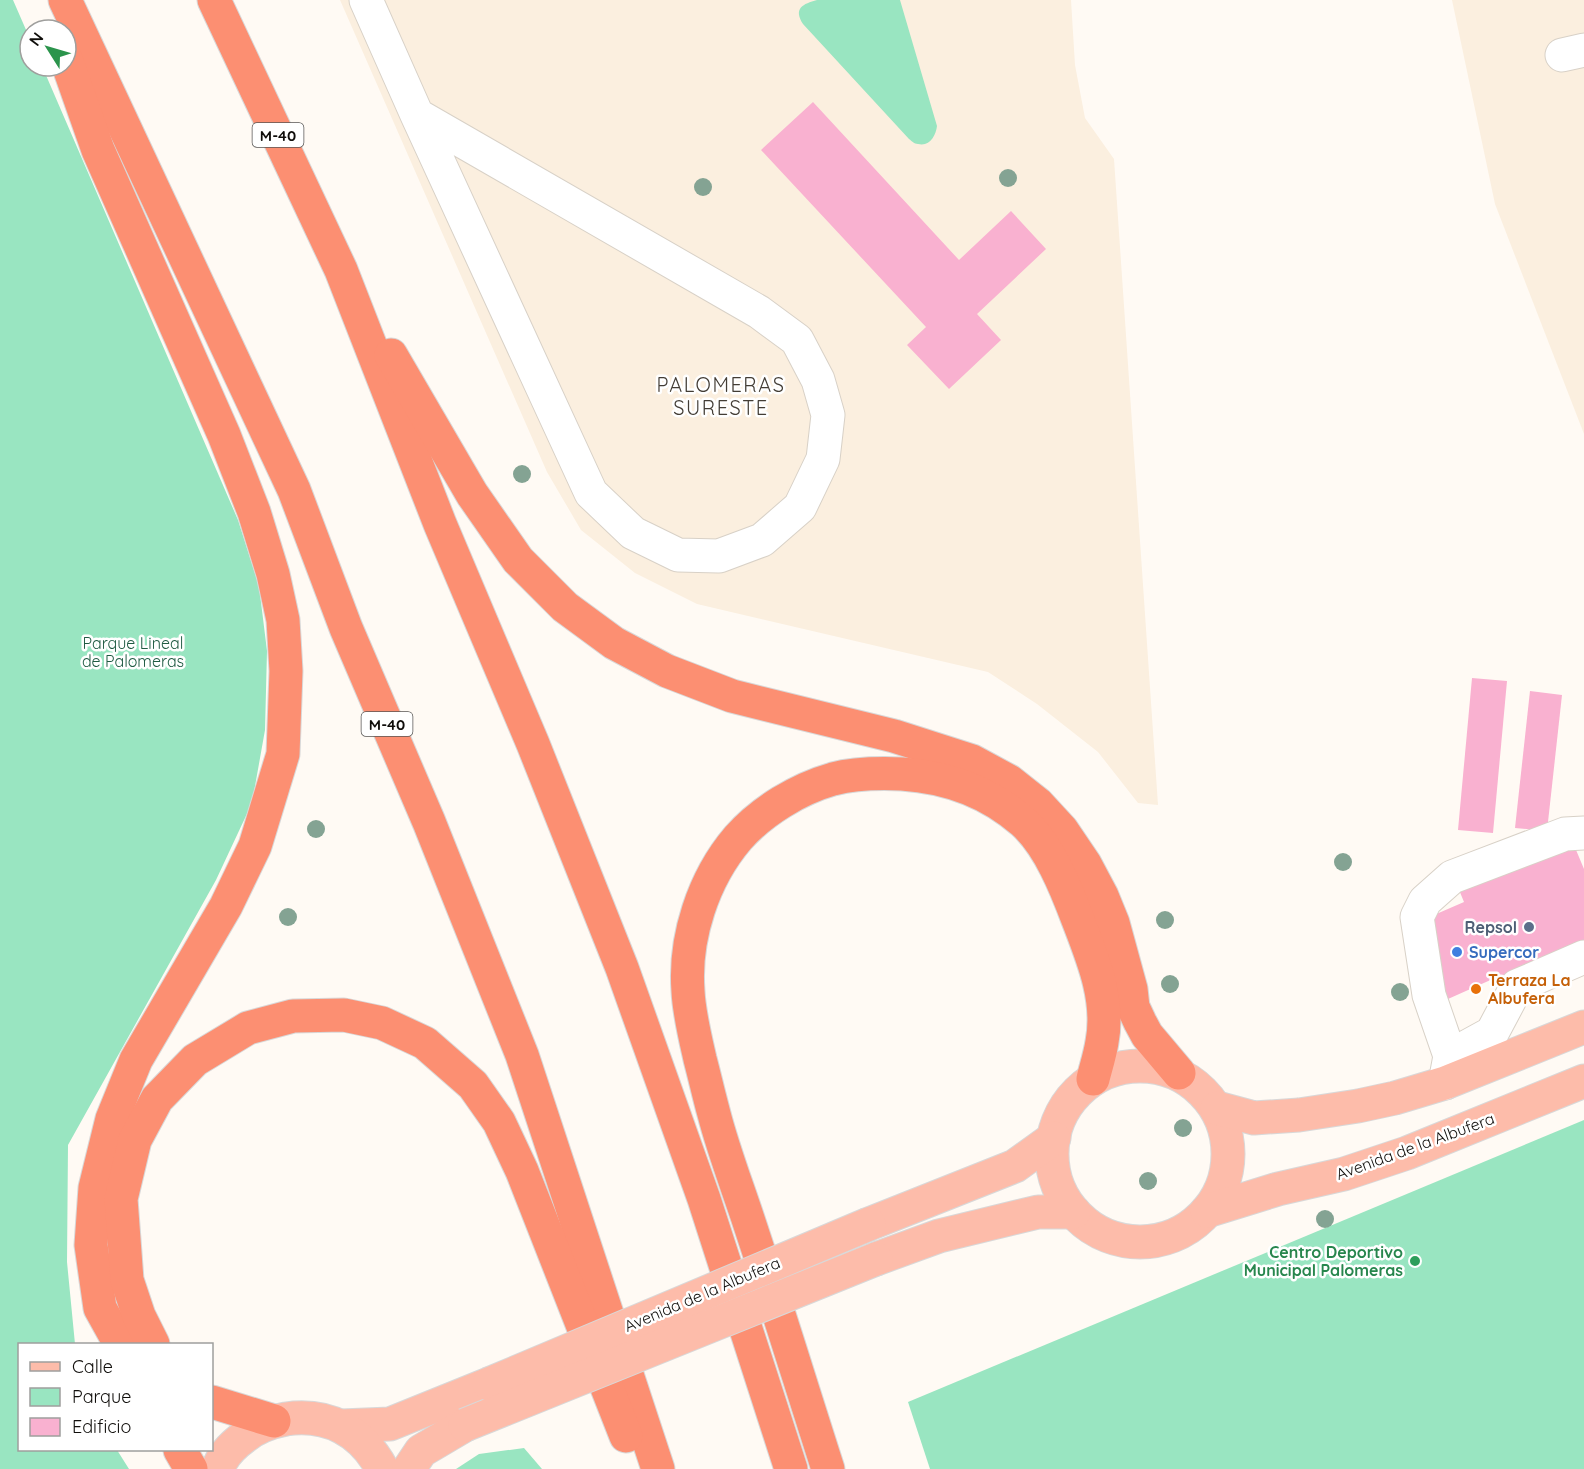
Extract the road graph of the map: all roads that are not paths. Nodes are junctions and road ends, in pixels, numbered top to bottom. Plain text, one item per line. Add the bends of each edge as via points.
1 (45, 0) edge
2 (65, 0) edge
3 (214, 0) edge
4 (366, 0) edge
5 (52, 18) edge
6 (73, 78) edge
7 (417, 116) junction
8 (341, 270) junction
9 (1584, 833) edge
10 (1584, 957) edge
11 (1584, 1027) edge
12 (1447, 1069) junction
13 (1179, 1073) junction
14 (1093, 1079) junction
15 (1584, 1081) edge
16 (1216, 1108) junction
17 (1054, 1138) junction
18 (1208, 1211) junction
19 (1074, 1212) junction
20 (119, 1343) edge
21 (152, 1343) edge
22 (213, 1402) edge
23 (274, 1421) junction
24 (341, 1426) junction
25 (181, 1451) edge
26 (191, 1469) edge
27 (218, 1469) edge
28 (382, 1469) edge
29 (409, 1469) edge
30 (639, 1469) edge
31 (658, 1469) edge
32 (791, 1469) edge
33 (828, 1469) edge

1 - 5 highway
2 - 31 highway, M-40 via 294,490 346,628 434,833 522,1055
3 - 8 highway, M-40
4 - 7 lane
6 - 20 highway via 98,150 254,512 283,620 286,671 283,754 255,846 221,915 136,1060 112,1119 97,1176 91,1245 100,1308
7 - 7 lane via 759,312 797,340 818,381 828,415 823,459 800,507 762,540 719,556 678,555 633,533 591,493
8 - 13 highway via 472,494 518,560 565,607 614,643 667,671 732,696 894,736 972,761 1009,781 1038,804 1068,838 1102,896 1113,923 1136,1014 1147,1035
8 - 32 highway, M-40 via 440,524 622,968 704,1198
9 - 12 lane via 1565,834 1452,877 1425,901 1417,917 1429,995
10 - 12 lane via 1517,986 1492,1033
11 - 12 main road
12 - 16 main road via 1395,1098 1358,1106 1254,1118
13 - 14 main road via 1158,1066 1135,1065 1113,1069
13 - 16 main road via 1200,1088
14 - 17 main road via 1067,1104
14 - 33 highway via 1104,1017 1088,944 1047,852 1025,824 996,801 961,784 923,775 874,772 834,779 798,793 764,814 738,839 714,872 689,943 688,991 696,1042 714,1116
15 - 18 main road, Avenida de la Albufera via 1397,1156
16 - 18 main road via 1227,1134 1229,1161 1222,1188
17 - 19 main road via 1055,1177
17 - 24 main road, Avenida de la Albufera, bridge via 1015,1166 390,1424
18 - 19 main road via 1189,1228 1166,1238 1141,1242 1116,1239 1093,1228
19 - 29 main road, Avenida de la Albufera, bridge via 1038,1212 939,1236 876,1259 465,1425 422,1451
21 - 30 highway via 127,1280 120,1199 135,1140 157,1100 195,1060 248,1028 293,1016 344,1015 382,1023 425,1043 473,1085 499,1122
22 - 23 highway
23 - 24 main road via 318,1418
23 - 27 main road via 252,1430 233,1445
24 - 28 main road via 362,1441
25 - 26 highway

